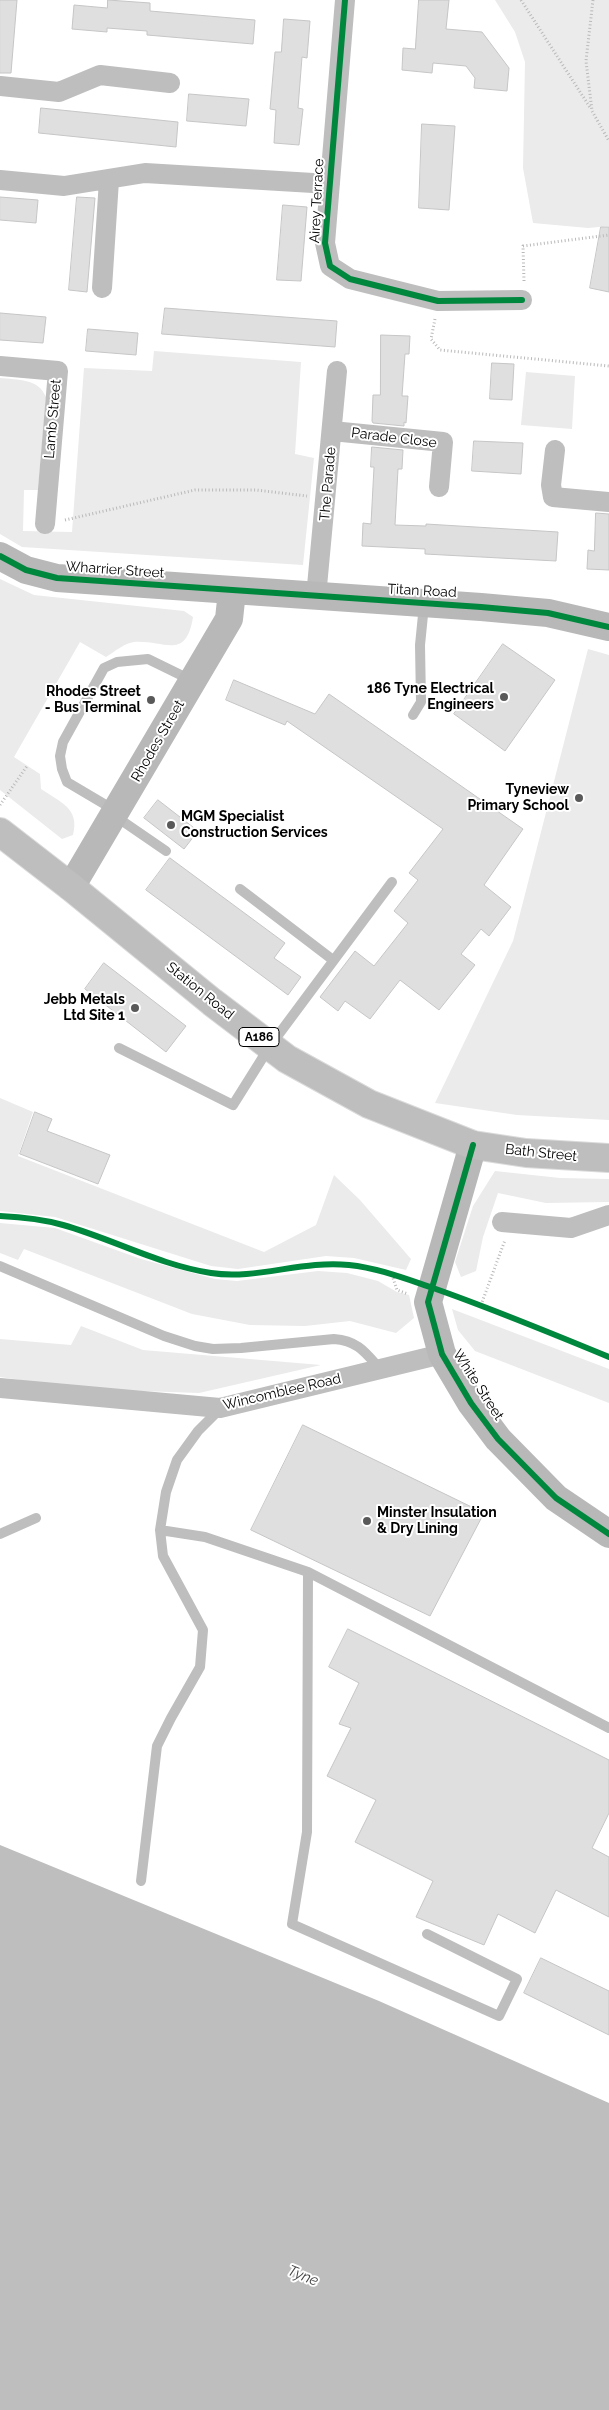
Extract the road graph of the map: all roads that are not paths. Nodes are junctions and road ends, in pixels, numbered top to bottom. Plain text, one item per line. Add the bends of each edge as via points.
1 (345, 0) edge
2 (170, 83) dead end
3 (0, 86) edge
4 (0, 180) edge
5 (110, 180) junction
6 (330, 184) junction
7 (102, 288) dead end
8 (522, 300) road end
9 (0, 366) edge
10 (338, 371) dead end
11 (332, 431) junction
12 (555, 450) dead end
13 (439, 486) dead end
14 (609, 502) edge
15 (44, 524) road end
16 (0, 556) edge
17 (232, 591) junction
18 (316, 597) junction
19 (424, 604) junction
20 (609, 627) edge
21 (193, 681) junction
22 (413, 716) dead end
23 (116, 814) junction
24 (5, 839) edge
25 (166, 851) dead end
26 (392, 882) dead end
27 (71, 886) junction
28 (240, 890) dead end
29 (333, 960) junction
30 (270, 1046) junction
31 (119, 1048) dead end
32 (472, 1145) junction
33 (609, 1158) edge
34 (609, 1215) edge
35 (507, 1222) road end
36 (0, 1266) edge
37 (442, 1354) junction
38 (380, 1369) junction
39 (0, 1388) edge
40 (220, 1408) junction
41 (36, 1518) dead end
42 (160, 1530) junction
43 (0, 1534) edge
44 (609, 1534) edge
45 (308, 1572) junction
46 (609, 1728) edge
47 (141, 1881) dead end
48 (427, 1934) dead end

1 - 6 street, Airey Terrace
2 - 3 street via 100,75 59,92
4 - 5 street, Airey Terrace via 64,186
5 - 6 street, Airey Terrace via 145,173
5 - 7 street
6 - 8 street, Airey Terrace via 325,243 330,266 350,279 438,301
9 - 15 street, Lamb Street via 58,371
10 - 11 street, The Parade
11 - 13 street, Parade Close via 442,442
11 - 18 street, The Parade
12 - 14 street via 551,485 553,497
16 - 17 street, Wharrier Street via 26,570 57,578
17 - 18 street, Titan Road
17 - 21 street, Rhodes Street via 229,619
18 - 19 street, Titan Road
19 - 20 street, Titan Road via 548,613
19 - 22 lane via 420,645 421,702
21 - 23 street, Rhodes Street
21 - 23 lane via 148,659 118,662 104,668 63,742 60,756 67,782
23 - 25 lane
23 - 27 street, Rhodes Street
24 - 27 main road, Station Road / A186
26 - 29 lane
27 - 30 main road, Station Road / A186
28 - 29 lane
29 - 30 lane
30 - 31 lane via 233,1105
30 - 32 main road, Station Road / A186 via 287,1059 368,1104
32 - 33 main road, Bath Street / A186
32 - 37 street, White Street via 428,1302
34 - 35 street via 571,1228
36 - 38 lane via 187,1344 213,1349 348,1340 361,1347
37 - 38 street, Wincomblee Road
37 - 44 street, White Street via 471,1403 498,1439 556,1498
38 - 40 street, Wincomblee Road
39 - 40 street, Wincomblee Road
40 - 42 lane via 177,1460 166,1492
41 - 43 lane
42 - 45 lane via 205,1537
42 - 47 lane via 163,1556 203,1630 200,1667 157,1746
45 - 46 lane
45 - 48 lane via 308,1832 292,1924 499,2016 518,1979

